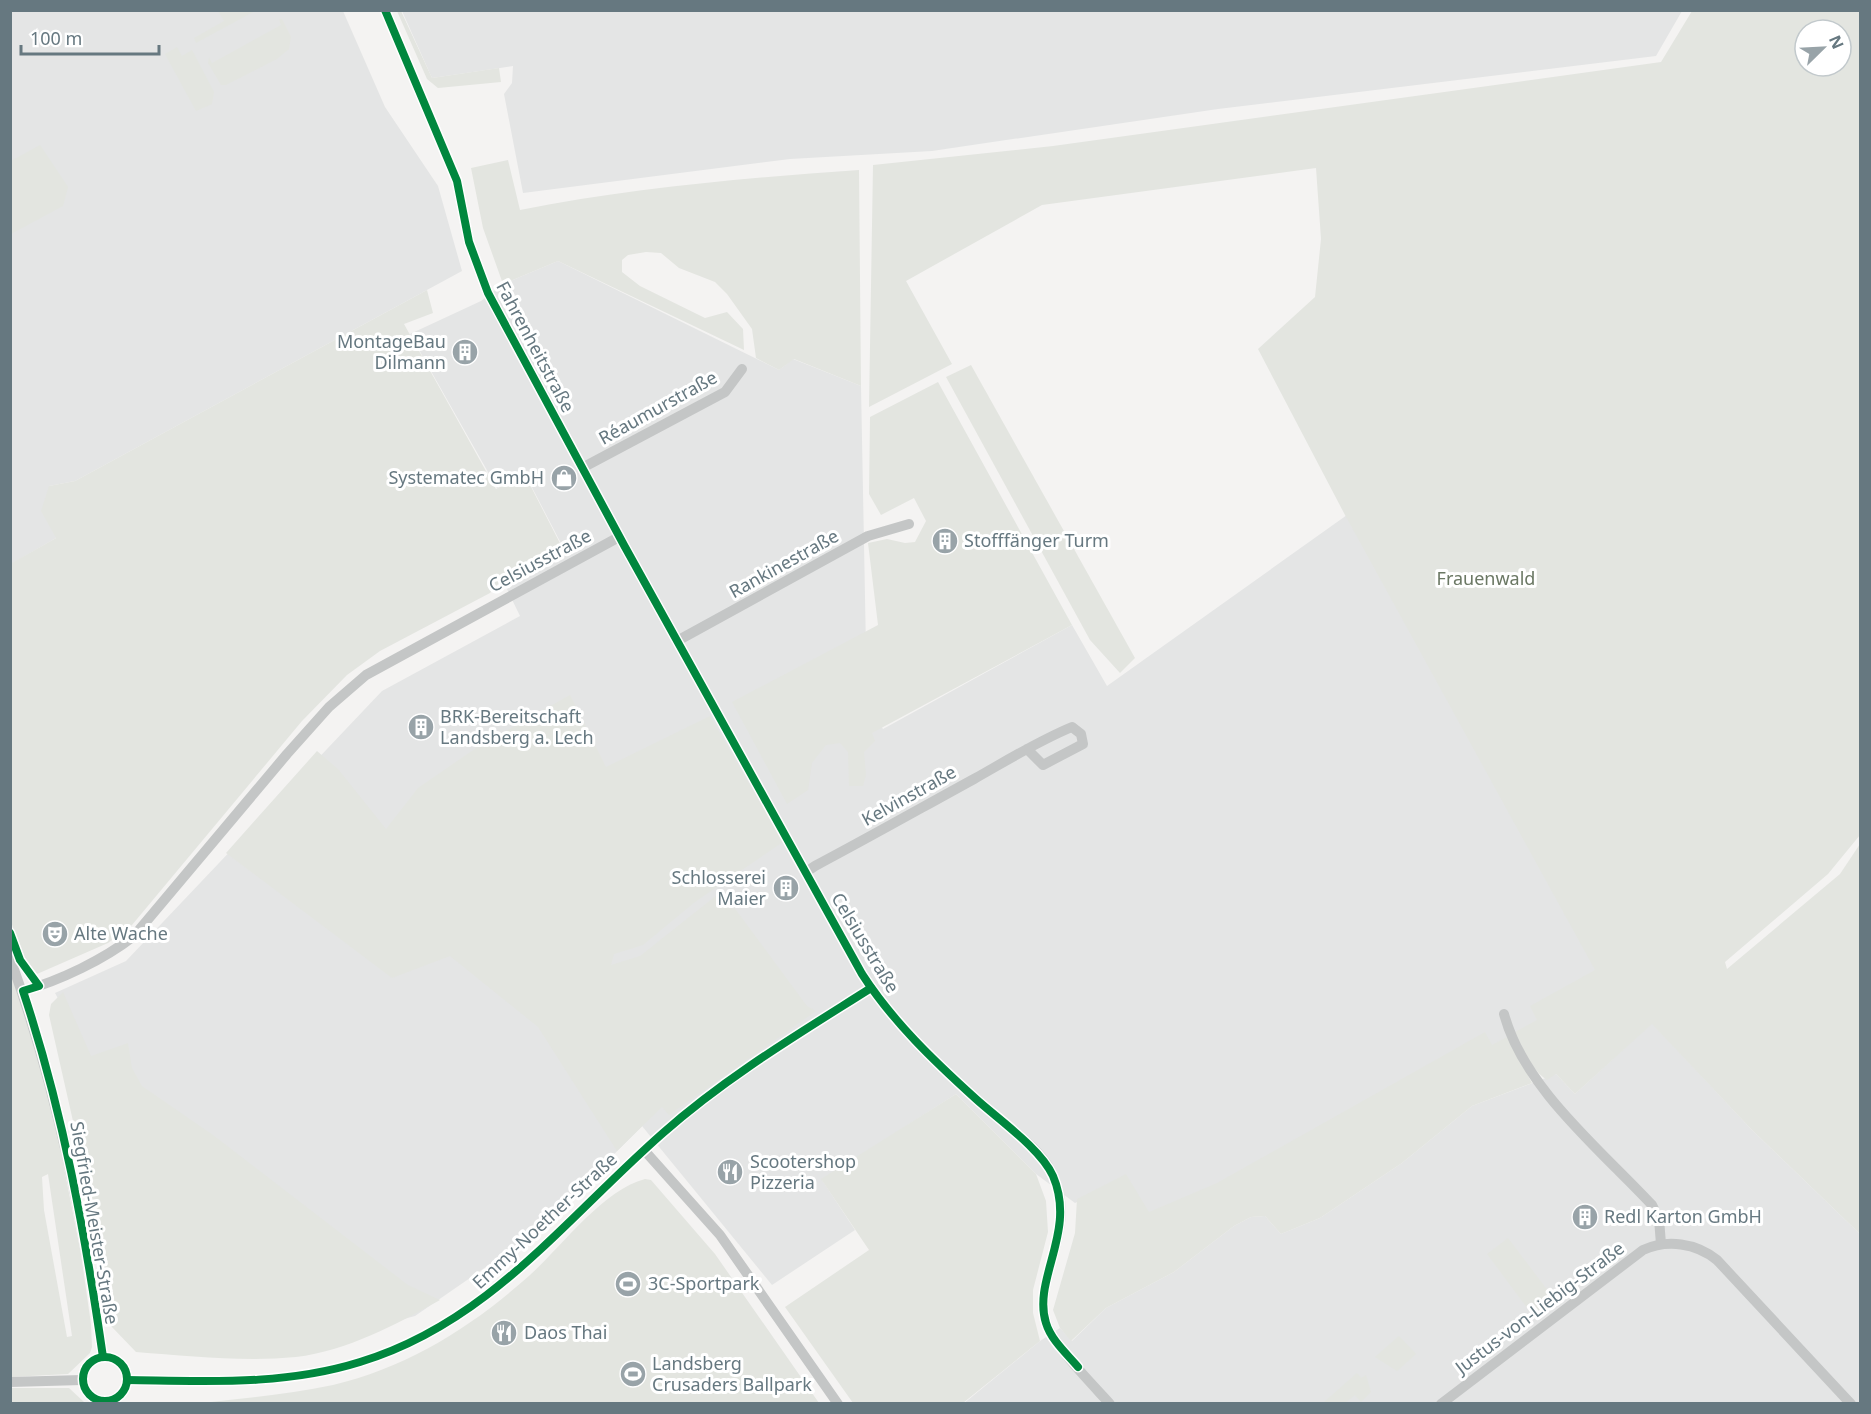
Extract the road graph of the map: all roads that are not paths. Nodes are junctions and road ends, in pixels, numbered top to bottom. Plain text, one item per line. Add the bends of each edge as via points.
1 (385, 10) edge
2 (742, 369) dead end
3 (582, 468) junction
4 (909, 524) dead end
5 (619, 537) junction
6 (677, 641) junction
7 (1027, 749) junction
8 (806, 872) junction
9 (10, 958) edge
10 (871, 988) junction
11 (22, 991) junction
12 (1504, 1014) dead end
13 (644, 1150) junction
14 (1661, 1244) junction
15 (103, 1357) junction
16 (82, 1380) junction
17 (127, 1380) junction
18 (10, 1382) edge
19 (106, 1402) edge
20 (838, 1404) edge
21 (1110, 1404) edge
22 (1441, 1404) edge
23 (1851, 1404) edge

1 - 3 street, Fahrenheitstraße via 457,181 469,242 488,293
2 - 3 street, Réaumurstraße via 725,392
3 - 5 street, Fahrenheitstraße
4 - 6 street, Rankinestraße via 868,536
5 - 6 street, Celsiusstraße
5 - 11 street, Celsiusstraße via 366,675 287,754 134,936 98,959
6 - 8 street, Celsiusstraße
7 - 7 street, Kelvinstraße via 1072,727 1081,734 1083,744 1043,765
7 - 8 street, Kelvinstraße
8 - 10 street, Celsiusstraße
9 - 11 street, Siegfried-Meister-Straße
10 - 13 street, Emmy-Noether-Straße via 737,1075
10 - 21 street, Celsiusstraße via 926,1052 1026,1143 1052,1174 1060,1197 1060,1230 1043,1303 1046,1323 1052,1336
11 - 15 street, Siegfried-Meister-Straße via 67,1146
12 - 14 street via 1510,1035 1532,1076 1652,1205 1659,1220
13 - 17 street, Emmy-Noether-Straße via 514,1275 467,1312 404,1346 362,1362 291,1378
13 - 20 street via 720,1235
14 - 22 street, Justus-von-Liebig-Straße via 1643,1251
14 - 23 street via 1694,1248 1717,1260
15 - 16 street via 90,1362
15 - 17 street via 119,1363
16 - 18 street
16 - 19 street via 92,1398
17 - 19 street via 118,1397

